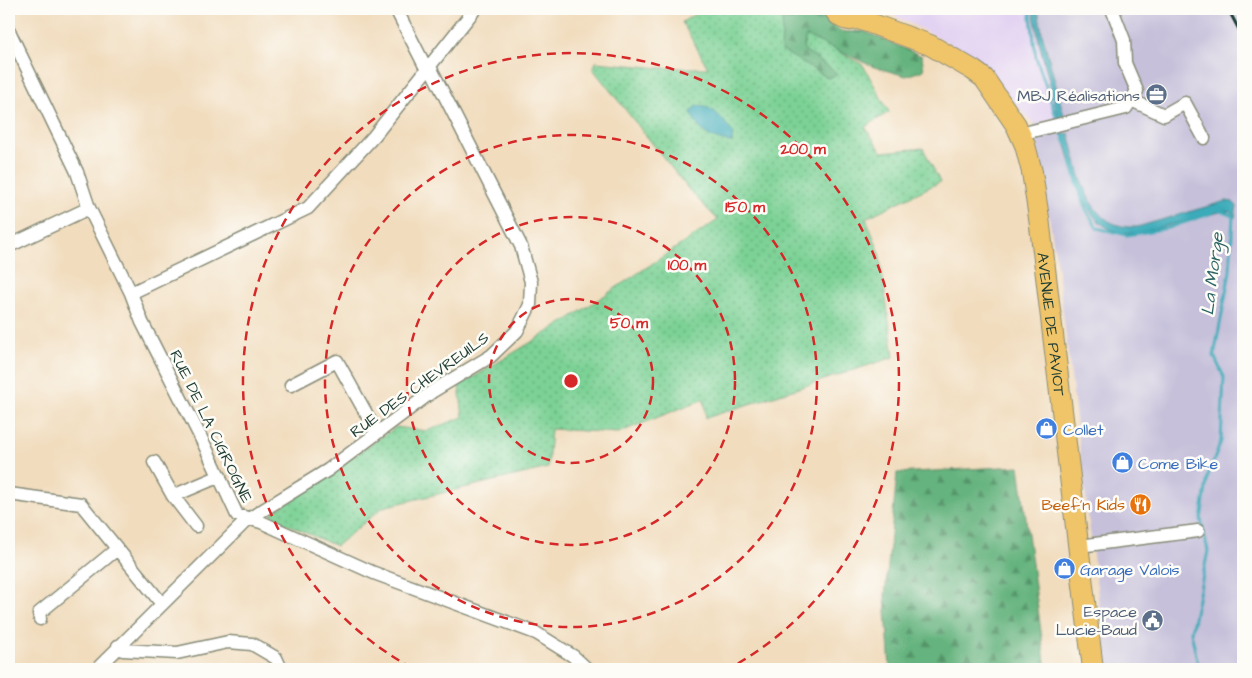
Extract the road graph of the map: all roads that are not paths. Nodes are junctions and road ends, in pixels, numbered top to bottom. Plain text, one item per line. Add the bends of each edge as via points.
1 (396, 9) edge
2 (475, 9) edge
3 (834, 9) edge
4 (1112, 9) edge
5 (866, 12) edge
6 (9, 31) edge
7 (429, 68) junction
8 (1131, 100) junction
9 (1020, 134) junction
10 (1204, 138) dead end
11 (89, 208) junction
12 (9, 246) edge
13 (131, 293) junction
14 (291, 385) dead end
15 (377, 433) junction
16 (154, 462) dead end
17 (220, 476) junction
18 (9, 494) edge
19 (173, 496) junction
20 (247, 520) junction
21 (196, 526) dead end
22 (1198, 531) dead end
23 (1079, 546) junction
24 (117, 549) junction
25 (162, 604) junction
26 (40, 619) dead end
27 (118, 646) junction
28 (97, 669) edge
29 (282, 669) edge
30 (587, 669) edge
31 (1094, 669) edge

1 - 7 street, RUE DES CHEVREUILS
2 - 7 street
3 - 5 main road via 845,20
4 - 8 street via 1124,40 1126,64 1137,91
5 - 9 main road, AVENUE DE PAVIOT via 880,16 984,78
6 - 11 street, RUE DE LA CIGROGNE via 76,172
7 - 13 street via 374,136 308,208
7 - 15 street, RUE DES CHEVREUILS via 521,246 531,282 530,305 517,331 491,356 433,391
8 - 9 street via 1126,108
8 - 10 street via 1164,116 1185,104
9 - 23 main road, AVENUE DE PAVIOT via 1032,172
11 - 12 street
11 - 13 street, RUE DE LA CIGROGNE
13 - 17 street, RUE DE LA CIGROGNE via 142,322
14 - 15 street via 337,361
15 - 20 street, RUE DES CHEVREUILS via 328,470
16 - 19 street
17 - 19 street
17 - 20 street, RUE DE LA CIGROGNE via 237,515
18 - 24 street via 81,504
19 - 21 street
20 - 25 street, RUE DES CHEVREUILS
20 - 30 street, RUE DE LA CIGROGNE via 261,522 374,573 536,633 573,656
22 - 23 street
23 - 31 main road, AVENUE DE PAVIOT
24 - 25 street
24 - 26 street via 39,613
25 - 27 street, RUE DES CHEVREUILS
27 - 28 street, RUE DES CHEVREUILS
27 - 29 street via 123,650 177,653 228,642 252,644 276,658

